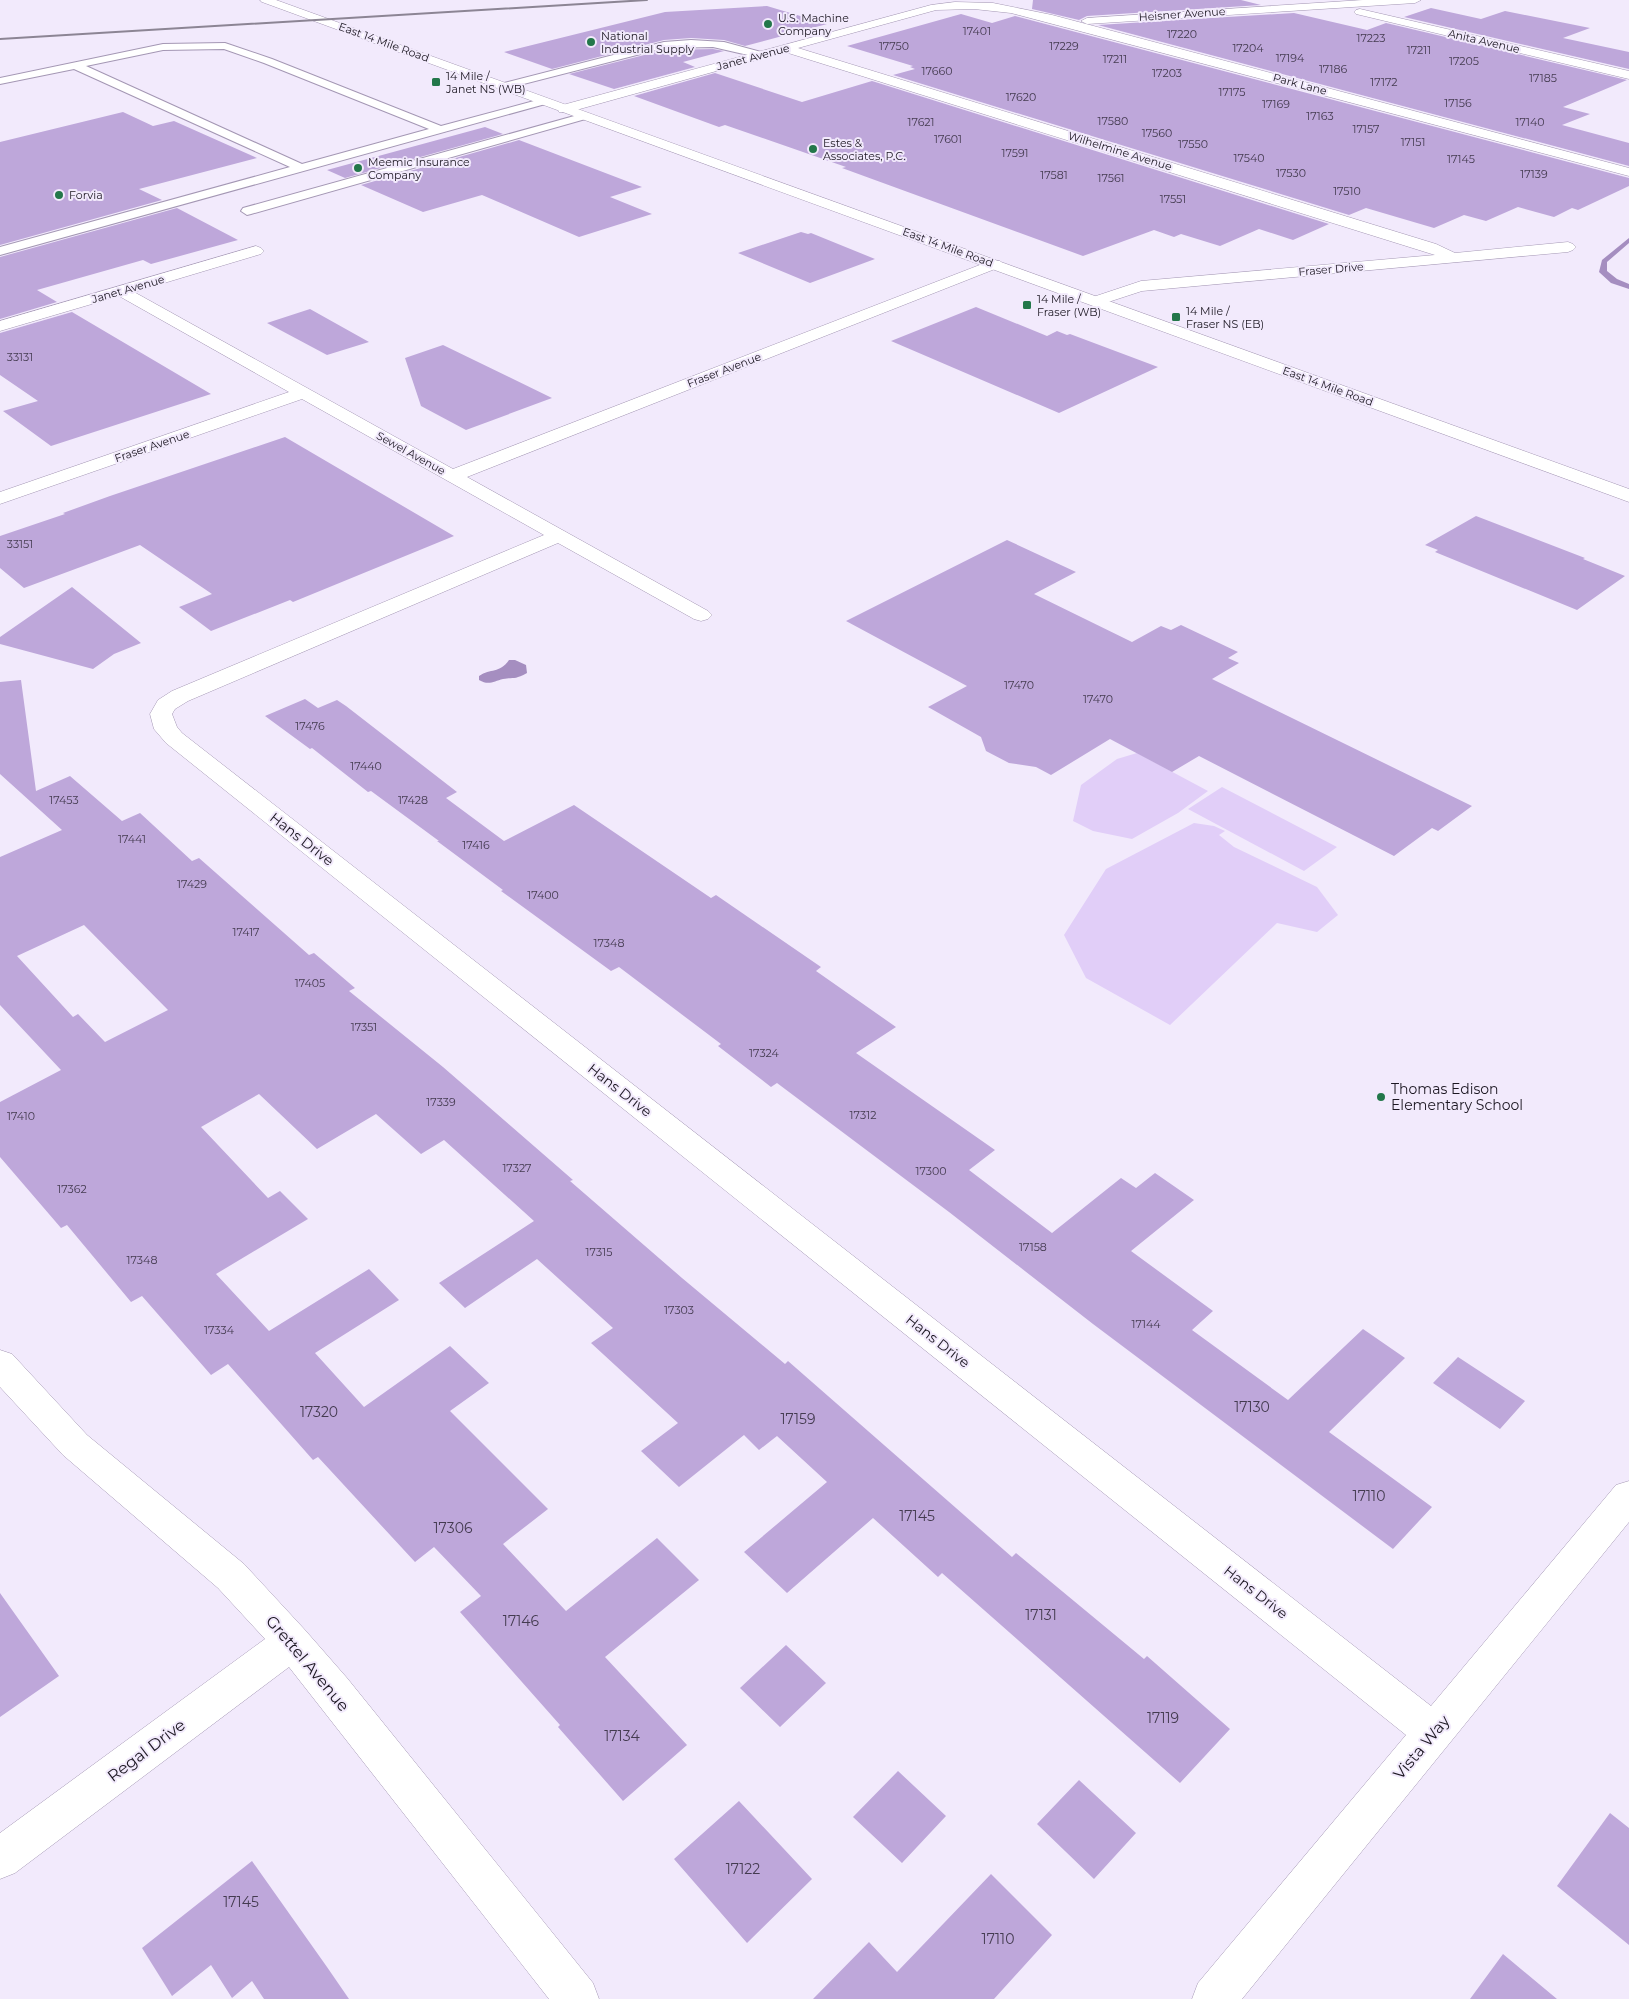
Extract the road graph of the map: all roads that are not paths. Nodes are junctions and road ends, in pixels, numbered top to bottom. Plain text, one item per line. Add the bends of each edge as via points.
1 (266, 0) edge
2 (1415, 0) edge
3 (971, 2) joint
4 (1339, 5) junction
5 (1069, 21) junction
6 (785, 48) junction
7 (761, 55) junction
8 (75, 65) junction
9 (1629, 75) edge
10 (0, 81) edge
11 (504, 86) junction
12 (545, 101) junction
13 (564, 108) junction
14 (585, 116) junction
15 (440, 130) junction
16 (301, 168) junction
17 (1629, 172) edge
18 (247, 211) dead end
19 (1568, 247) dead end
20 (0, 251) edge
21 (256, 251) dead end
22 (1454, 258) junction
23 (995, 264) junction
24 (121, 291) junction
25 (1096, 301) junction
26 (0, 326) edge
27 (304, 393) junction
28 (452, 476) junction
29 (1629, 496) edge
30 (0, 498) edge
31 (559, 536) junction
32 (701, 615) dead end
33 (0, 1364) edge
34 (1629, 1496) edge
35 (292, 1642) junction
36 (1433, 1732) junction
37 (0, 1858) edge
38 (577, 1999) edge
39 (1214, 1999) edge

1 - 11 street, East 14 Mile Road
2 - 4 street, Heisner Avenue
3 - 5 street, Park Lane
3 - 6 street, Janet Avenue via 935,7
4 - 5 street, Heisner Avenue
4 - 9 street, Anita Avenue
5 - 17 street, Park Lane via 1085,28
6 - 7 street, Janet Avenue
6 - 22 street, Wilhelmine Avenue via 1431,246
7 - 11 lane via 725,44 682,42
7 - 13 street, Janet Avenue
8 - 10 lane
8 - 15 lane via 163,47 225,46
8 - 16 lane
11 - 12 street, East 14 Mile Road
12 - 13 street, East 14 Mile Road
12 - 15 lane
13 - 14 street, East 14 Mile Road
14 - 18 lane
14 - 23 street, East 14 Mile Road
15 - 16 lane
16 - 20 lane
19 - 22 street, Fraser Drive
21 - 24 street, Janet Avenue
22 - 25 street, Fraser Drive via 1141,286
23 - 25 street, East 14 Mile Road
23 - 28 street, Fraser Avenue
24 - 26 street, Janet Avenue
24 - 27 street, Sewel Avenue
25 - 29 street, East 14 Mile Road
27 - 28 street, Sewel Avenue
27 - 30 street, Fraser Avenue
28 - 31 street, Sewel Avenue
31 - 32 street, Sewel Avenue
31 - 36 street, Hans Drive via 180,696 166,705 161,714 166,729
33 - 35 street, Grettel Avenue via 74,1445 231,1576
34 - 36 street, Vista Way
35 - 37 street, Regal Drive
35 - 38 street, Grettel Avenue
36 - 39 street, Vista Way

